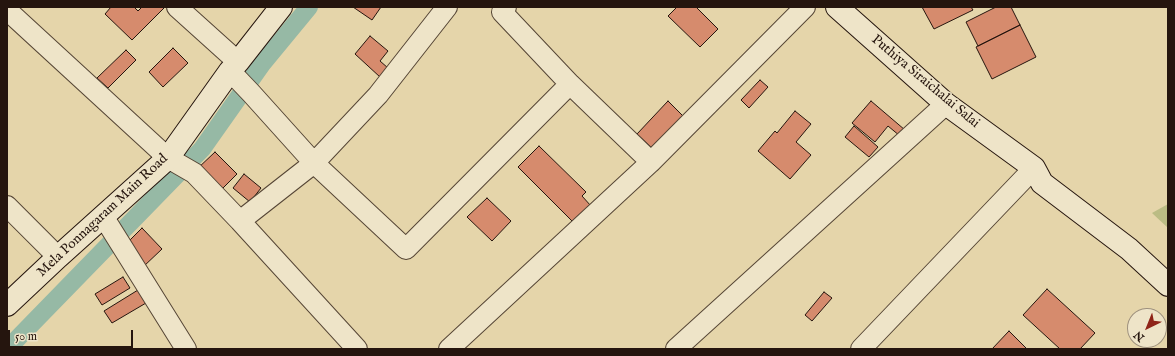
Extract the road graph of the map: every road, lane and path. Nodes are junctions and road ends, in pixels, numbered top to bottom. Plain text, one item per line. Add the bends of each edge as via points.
1 (177, 7) edge
2 (281, 7) edge
3 (446, 7) edge
4 (506, 7) edge
5 (805, 7) edge
6 (837, 7) edge
7 (7, 10) edge
8 (235, 70) junction
9 (570, 84) junction
10 (946, 104) junction
11 (172, 161) junction
12 (650, 162) junction
13 (314, 163) junction
14 (1034, 168) junction
15 (7, 206) edge
16 (240, 221) junction
17 (109, 226) junction
18 (58, 257) junction
19 (1168, 266) edge
20 (1168, 285) edge
21 (7, 305) edge
22 (186, 349) edge
23 (357, 349) edge
24 (449, 349) edge
25 (676, 349) edge
26 (861, 349) edge

1 - 8 street
2 - 8 main road, Mela Ponnagaram Main Road
3 - 13 street via 378,95
4 - 9 street via 502,12
5 - 12 street
6 - 10 main road, Puthiya Siraichalai Salai
7 - 11 street
8 - 11 main road, Mela Ponnagaram Main Road
8 - 13 street via 251,93
9 - 12 street
9 - 13 street via 406,249
10 - 14 main road, Puthiya Siraichalai Salai
10 - 25 street
11 - 16 street via 194,173
11 - 17 main road, Mela Ponnagaram Main Road
12 - 24 street
13 - 16 street
14 - 19 main road, Puthiya Siraichalai Salai via 1051,170
14 - 20 main road, Puthiya Siraichalai Salai via 1042,183 1128,249
14 - 26 street
15 - 18 street
16 - 23 street
17 - 18 main road, Mela Ponnagaram Main Road
17 - 22 street
18 - 21 main road, Mela Ponnagaram Main Road

